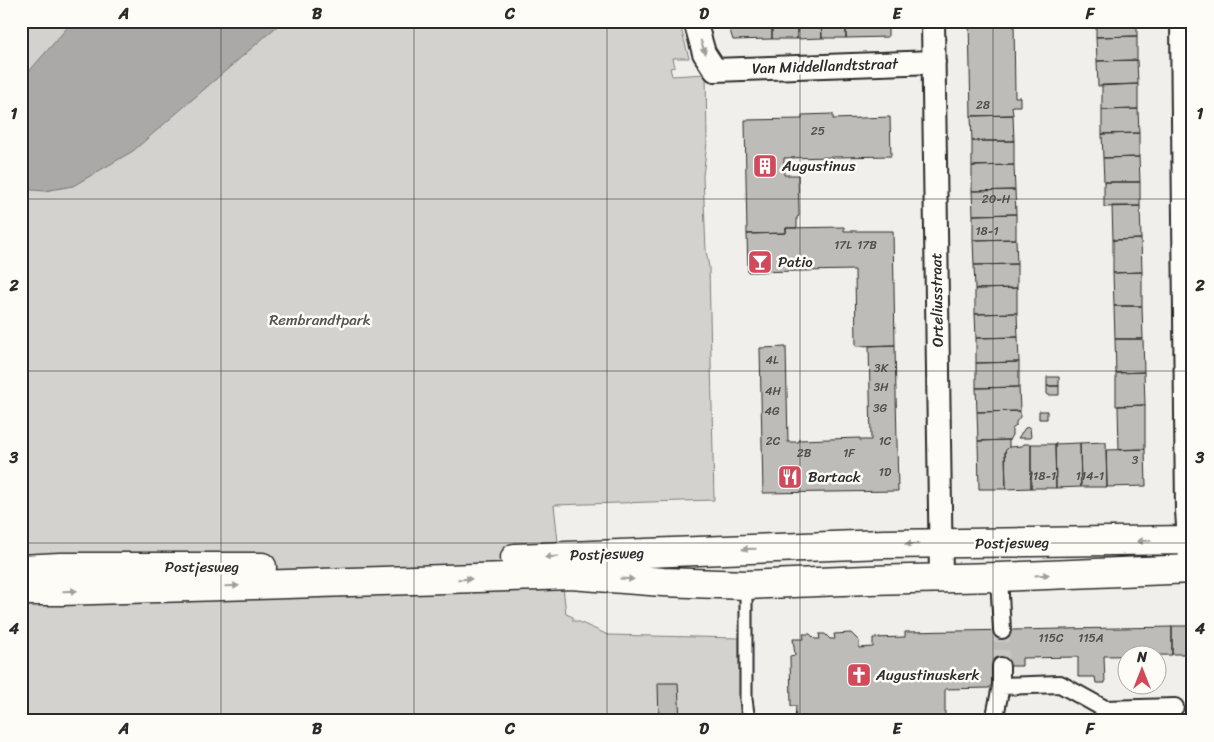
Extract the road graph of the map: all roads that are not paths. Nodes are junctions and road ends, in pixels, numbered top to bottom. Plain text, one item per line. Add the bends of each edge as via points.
1 (695, 21) edge
2 (933, 21) edge
3 (1182, 21) edge
4 (934, 62) junction
5 (1191, 541) edge
6 (939, 543) junction
7 (1192, 568) edge
8 (21, 569) edge
9 (999, 577) junction
10 (941, 578) junction
11 (746, 585) junction
12 (21, 591) edge
13 (1002, 630) tunnel mouth
14 (1001, 666) tunnel mouth
15 (1001, 686) junction
16 (1175, 707) dead end
17 (749, 721) edge
18 (994, 721) edge

1 -> 4 street, Van Middellandtstraat via 704,52 715,70
2 - 4 street, Orteliusstraat
3 - 5 street via 1187,510
4 - 6 street, Orteliusstraat
5 -> 6 street, Postjesweg
5 - 7 street
6 -> 8 street, Postjesweg via 341,567
6 - 10 street, Orteliusstraat
9 -> 7 street, Postjesweg
9 - 10 street, Postjesweg
9 - 13 street
10 - 11 street, Postjesweg
12 -> 11 street, Postjesweg via 571,575
11 - 17 lane via 746,699
14 - 15 street
15 - 16 street via 1060,684 1105,709
15 - 18 street

